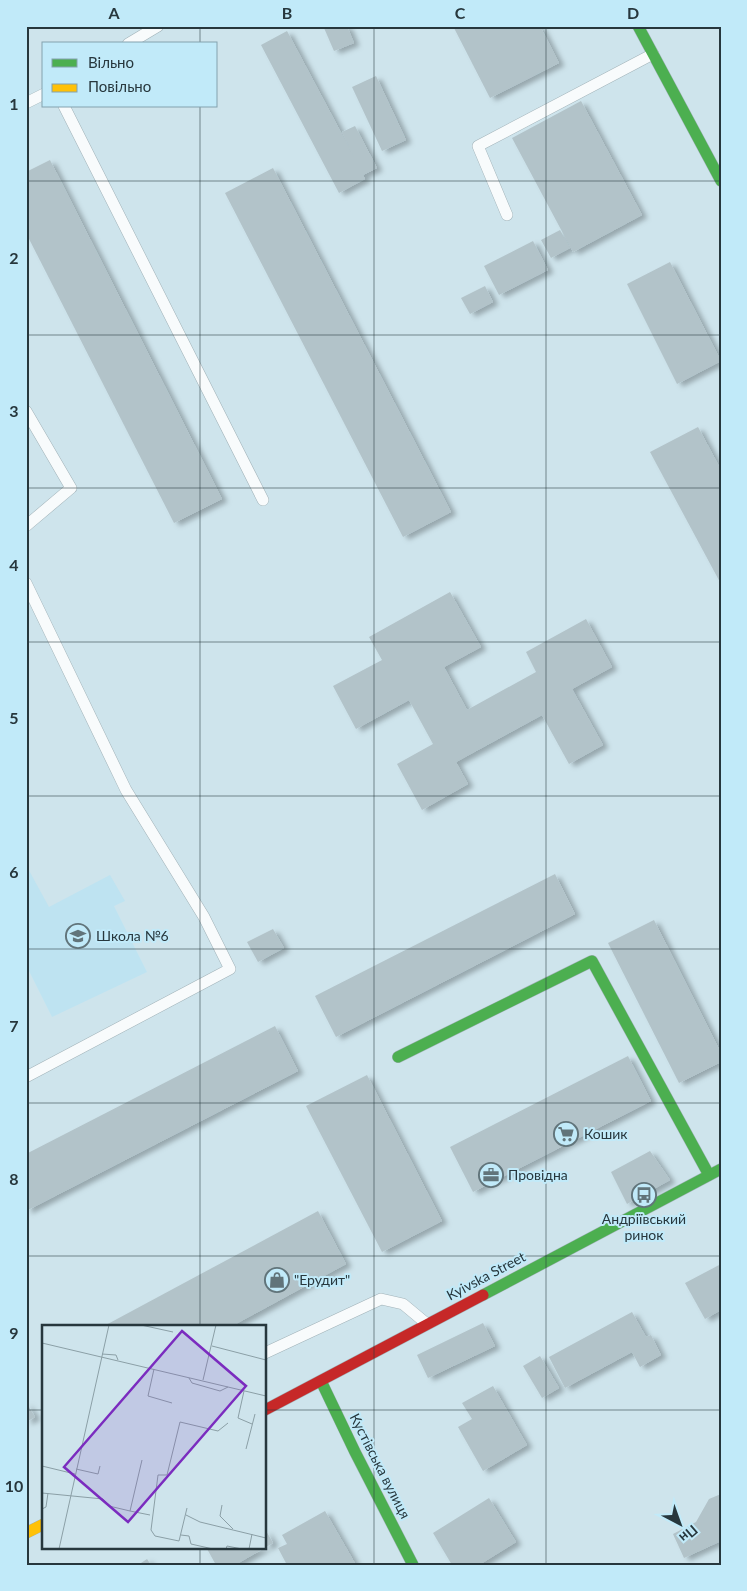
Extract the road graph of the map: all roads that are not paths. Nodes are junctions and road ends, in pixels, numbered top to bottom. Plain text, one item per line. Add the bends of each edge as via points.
1 (158, 26) edge
2 (638, 26) edge
3 (131, 42) edge
4 (653, 54) junction
5 (42, 95) edge
6 (26, 103) edge
7 (65, 108) edge
8 (721, 181) edge
9 (507, 216) dead end
10 (26, 412) edge
11 (263, 500) dead end
12 (26, 526) edge
13 (26, 583) edge
14 (398, 1057) dead end
15 (26, 1077) edge
16 (721, 1169) edge
17 (709, 1175) junction
18 (427, 1324) junction
19 (266, 1353) edge
20 (321, 1381) junction
21 (266, 1409) edge
22 (42, 1525) edge
23 (26, 1533) edge
24 (413, 1565) edge

1 - 3 lane
2 - 4 street
4 - 8 street
4 - 9 lane via 478,146
5 - 6 lane
7 - 11 lane
10 - 12 lane via 71,488
13 - 15 lane via 126,790 204,918 230,969
14 - 17 street via 592,961
16 - 17 street, Kyivska Street
17 - 18 street, Kyivska Street
18 - 19 lane via 403,1304 381,1299
18 - 20 street, Kyivska Street
20 - 21 street, Kyivska Street
20 - 24 street, Кустівська вулиця
22 - 23 street

